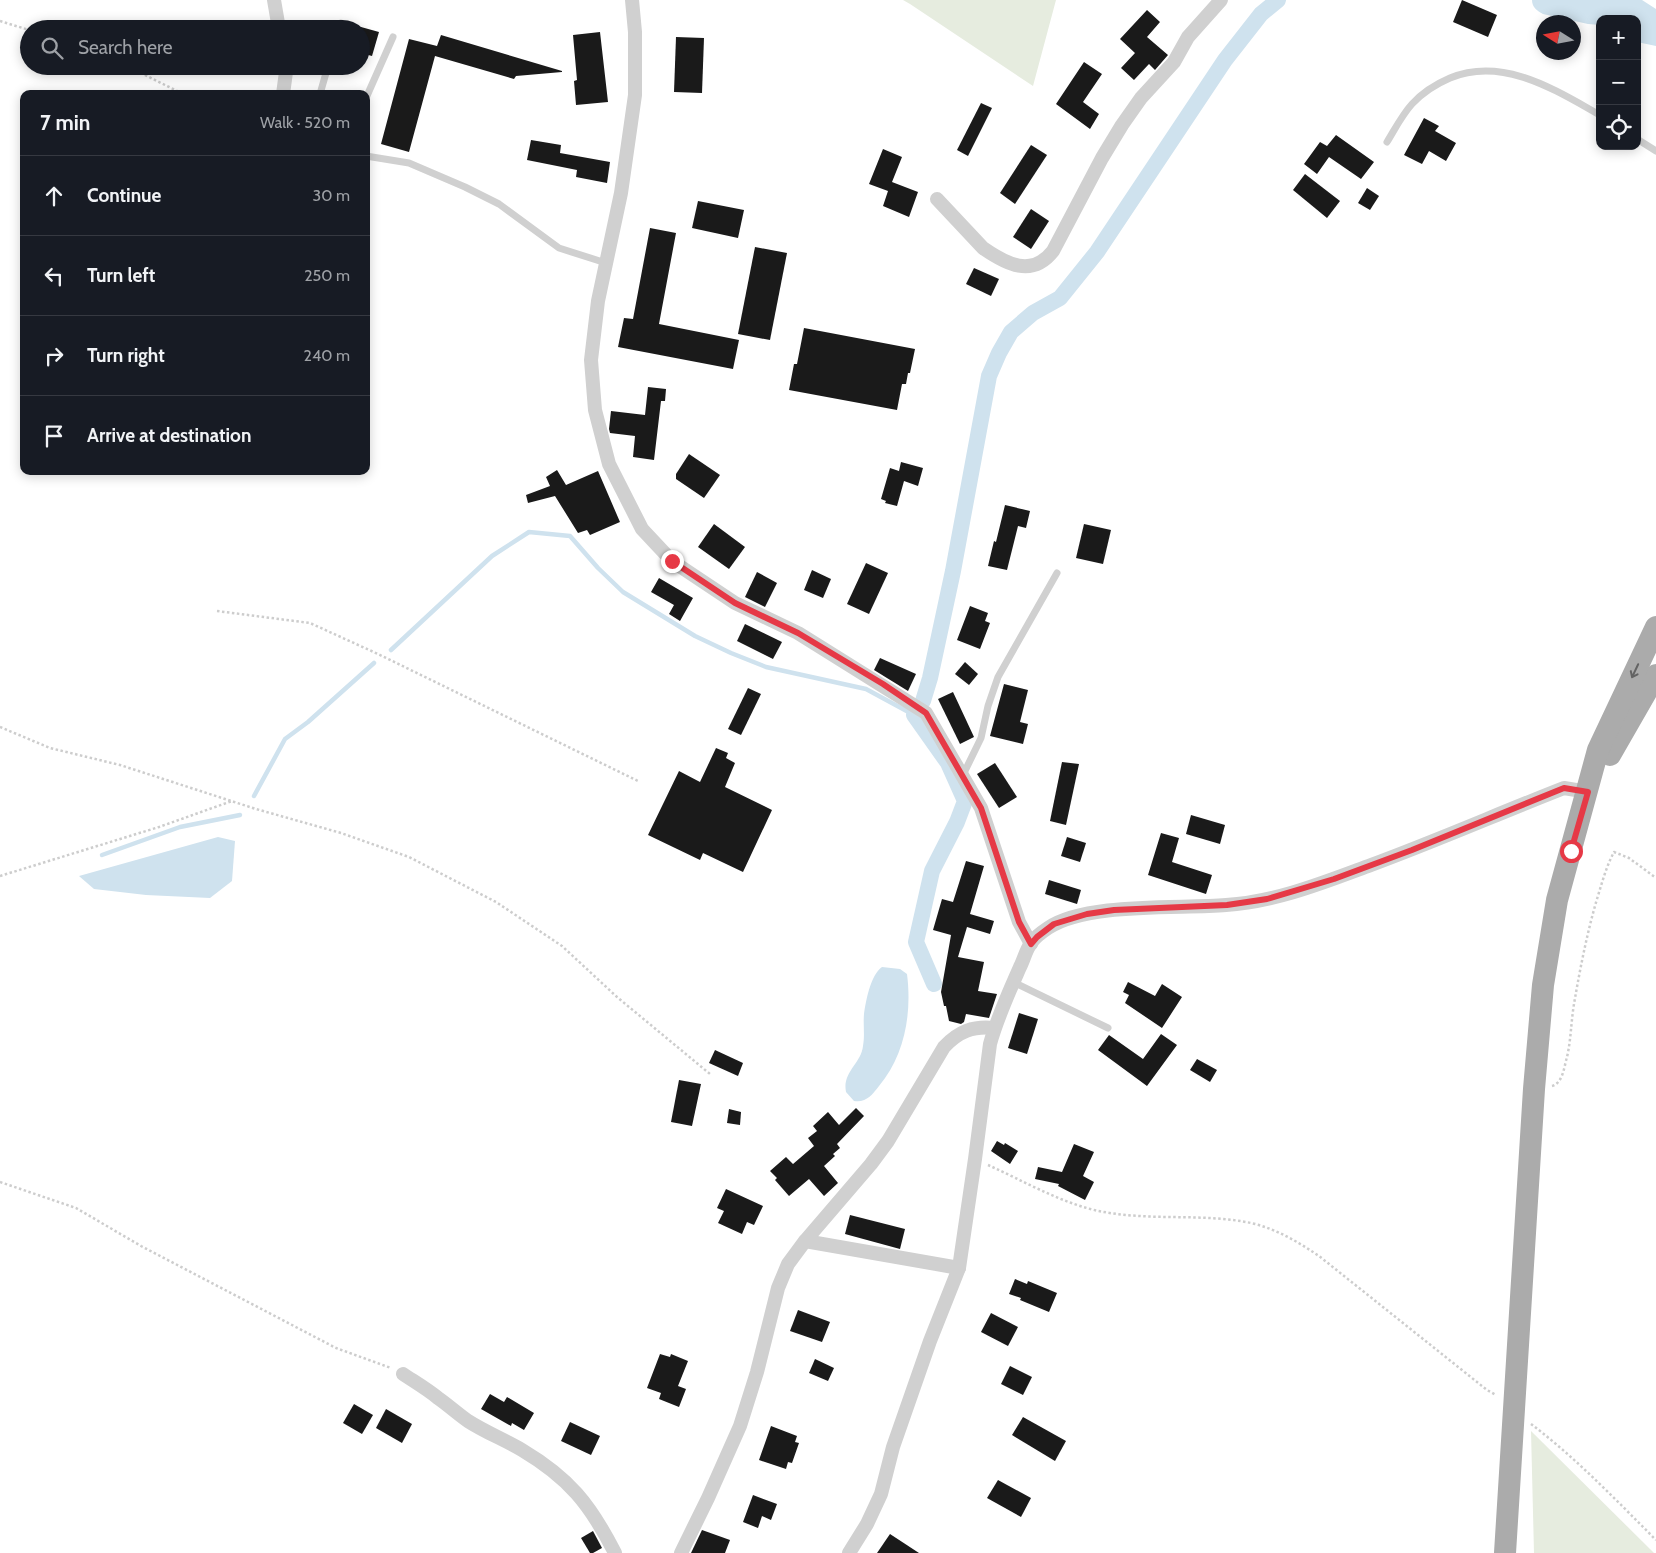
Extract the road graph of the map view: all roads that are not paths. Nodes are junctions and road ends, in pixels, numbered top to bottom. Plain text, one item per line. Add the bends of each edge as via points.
1 (274, 0) edge
2 (632, 0) edge
3 (1221, 0) edge
4 (277, 20) edge
5 (393, 38) dead end
6 (286, 75) edge
7 (325, 75) edge
8 (284, 90) edge
9 (321, 90) edge
10 (370, 90) edge
11 (1596, 113) edge
12 (1387, 142) dead end
13 (1641, 142) edge
14 (1656, 151) edge
15 (370, 153) edge
16 (370, 156) edge
17 (375, 157) junction
18 (938, 199) dead end
19 (606, 263) junction
20 (1057, 573) dead end
21 (1656, 627) edge
22 (1656, 675) edge
23 (963, 776) junction
24 (1588, 792) junction
25 (1031, 944) junction
26 (1013, 982) junction
27 (994, 1028) junction
28 (1108, 1028) dead end
29 (805, 1241) junction
30 (959, 1268) junction
31 (403, 1374) road end
32 (615, 1553) edge
33 (681, 1553) edge
34 (849, 1553) edge
35 (1505, 1553) edge

1 - 4 street
2 - 19 street via 635,95 621,193
3 - 18 street via 1188,37 1174,62 1141,98 1122,125 1048,258 1033,266 1018,266 990,253
5 - 10 lane
6 - 8 street
7 - 9 lane
11 - 12 lane via 1521,77 1498,71 1472,72 1440,83 1424,93 1404,114
13 - 14 lane
15 - 17 lane
16 - 17 lane
17 - 19 lane via 409,163 465,186 499,204 558,248
19 - 23 street via 591,360 595,410 609,464 642,529 672,561 735,603 798,633 926,713
20 - 23 lane via 998,677 981,738
21 -> 24 main road via 1598,750
22 - 24 main road
23 - 25 street via 981,808 1019,922
24 - 25 street via 1564,788 1412,850 1334,879 1267,899 1227,905 1087,914 1054,924
24 - 35 main road via 1556,910 1542,985
25 - 26 street
26 - 27 street
26 - 28 lane
27 - 29 street via 966,1030 944,1047 872,1164
27 - 30 street
29 - 30 street
29 - 33 street via 782,1276 745,1411
30 - 34 street via 893,1447 881,1494 868,1524
31 - 32 street via 469,1421 550,1468 588,1507

